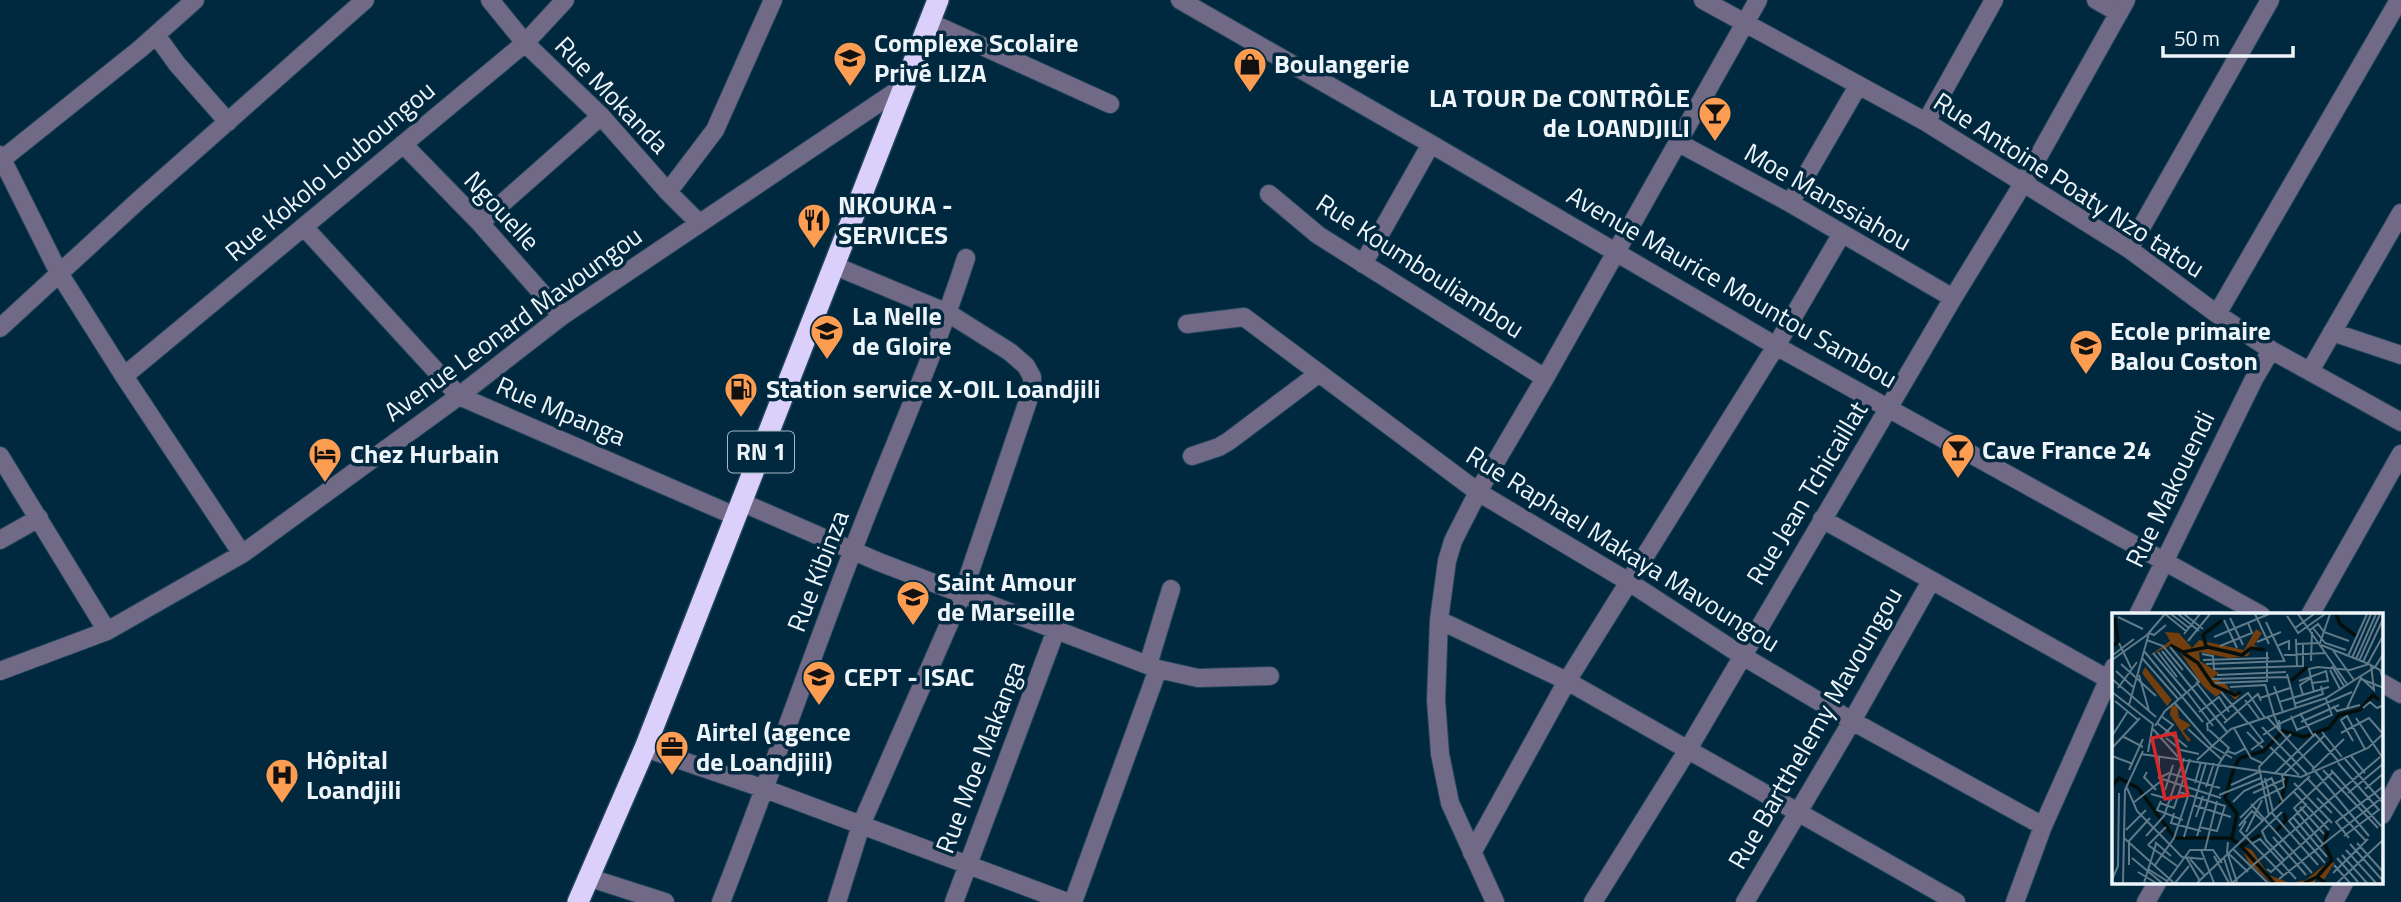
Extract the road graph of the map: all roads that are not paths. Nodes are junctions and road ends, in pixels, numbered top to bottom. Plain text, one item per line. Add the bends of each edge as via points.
1 (195, 0) edge
2 (365, 0) edge
3 (490, 0) edge
4 (565, 0) edge
5 (773, 0) edge
6 (938, 0) edge
7 (1180, 0) edge
8 (1703, 0) edge
9 (1758, 0) edge
10 (1994, 0) edge
11 (2096, 0) edge
12 (2270, 0) edge
13 (2399, 0) edge
14 (2122, 6) edge
15 (929, 22) junction
16 (1745, 23) junction
17 (156, 35) junction
18 (525, 43) junction
19 (904, 86) junction
20 (1858, 86) junction
21 (1110, 104) dead end
22 (601, 116) junction
23 (228, 122) junction
24 (1926, 122) junction
25 (1677, 142) junction
26 (402, 144) junction
27 (1431, 144) junction
28 (1, 158) edge
29 (2024, 183) junction
30 (668, 192) junction
31 (1269, 194) dead end
32 (1790, 203) junction
33 (2401, 213) edge
34 (480, 223) junction
35 (699, 223) junction
36 (304, 228) junction
37 (1841, 234) junction
38 (2129, 249) junction
39 (1616, 253) junction
40 (966, 258) dead end
41 (1363, 264) junction
42 (835, 266) junction
43 (59, 273) junction
44 (1953, 298) junction
45 (948, 313) junction
46 (2217, 314) junction
47 (562, 316) junction
48 (1187, 324) dead end
49 (0, 328) edge
50 (2332, 332) junction
51 (1776, 346) junction
52 (2271, 350) junction
53 (2401, 355) edge
54 (2310, 370) junction
55 (1318, 374) junction
56 (124, 376) junction
57 (1545, 378) junction
58 (459, 396) junction
59 (1889, 407) junction
60 (2401, 422) edge
61 (2401, 454) edge
62 (0, 456) edge
63 (1192, 456) dead end
64 (1478, 492) junction
65 (738, 509) junction
66 (39, 518) junction
67 (1822, 519) junction
68 (0, 540) edge
69 (853, 550) junction
70 (242, 554) junction
71 (2163, 560) junction
72 (1931, 581) junction
73 (1629, 582) junction
74 (1171, 589) dead end
75 (962, 592) junction
76 (2139, 613) edge
77 (2257, 613) edge
78 (2311, 613) edge
79 (1439, 620) junction
80 (1056, 630) junction
81 (107, 631) junction
82 (1741, 655) junction
83 (1153, 667) junction
84 (0, 671) edge
85 (2111, 673) edge
86 (1270, 676) dead end
87 (1567, 681) junction
88 (2384, 684) edge
89 (2401, 694) edge
90 (1852, 721) junction
91 (645, 748) junction
92 (1687, 751) junction
93 (2401, 778) edge
94 (765, 789) junction
95 (2384, 811) edge
96 (1798, 813) junction
97 (861, 825) junction
98 (2043, 826) junction
99 (1472, 853) junction
100 (967, 865) junction
101 (587, 877) junction
102 (2156, 884) edge
103 (2343, 884) edge
104 (578, 902) edge
105 (664, 902) edge
106 (721, 902) edge
107 (837, 902) edge
108 (954, 902) edge
109 (1067, 902) edge
110 (1073, 902) edge
111 (1494, 902) edge
112 (1593, 902) edge
113 (1745, 902) edge
114 (1956, 902) edge
115 (2015, 902) edge
116 (2146, 902) edge
117 (2334, 902) edge

1 - 17 street
2 - 23 street
3 - 18 street, Rue Mokanda
4 - 18 street, Rue Kokolo Louboungou
5 - 30 street via 715,130
6 - 15 highway, RN 1
7 - 27 street, Avenue Maurice Mountou Sambou
8 - 16 street, Rue Antoine Poaty Nzo tatou
9 - 16 street
10 - 24 street
11 - 14 street
12 - 38 street
13 - 46 street
14 - 29 street, Rue Jean Tchicaillat
15 - 19 highway, RN 1
15 - 21 street
16 - 20 street, Rue Antoine Poaty Nzo tatou
16 - 25 street
17 - 23 street
17 - 28 street
18 - 22 street, Rue Mokanda
18 - 26 street, Rue Kokolo Louboungou
19 - 35 street, Avenue Leonard Mavoungou
19 - 42 highway, RN 1
20 - 24 street, Rue Antoine Poaty Nzo tatou
20 - 32 street
22 - 30 street, Rue Mokanda
22 - 34 street
23 - 43 street
24 - 29 street, Rue Antoine Poaty Nzo tatou
25 - 32 street, Moe Manssiahou
25 - 39 street
26 - 34 street, Ngouelle
26 - 36 street, Rue Kokolo Louboungou
27 - 39 street, Avenue Maurice Mountou Sambou
27 - 41 street
28 - 43 street
29 - 38 street, Rue Antoine Poaty Nzo tatou
29 - 44 street, Rue Jean Tchicaillat
30 - 35 street, Rue Mokanda
31 - 41 street, Rue Koumbouliambou via 1318,235
32 - 37 street, Moe Manssiahou
33 - 50 street
34 - 47 street, Ngouelle
35 - 47 street, Avenue Leonard Mavoungou
36 - 56 street, Rue Kokolo Louboungou
36 - 58 street, Rue Mpanga
37 - 44 street, Moe Manssiahou
37 - 51 street
38 - 46 street, Rue Antoine Poaty Nzo tatou
39 - 51 street, Avenue Maurice Mountou Sambou
39 - 57 street
40 - 45 street, Rue Kibinza
41 - 57 street, Rue Koumbouliambou
42 - 45 street
42 - 65 highway, RN 1
43 - 49 street
43 - 56 street
44 - 59 street, Rue Jean Tchicaillat
45 - 69 street, Rue Kibinza
45 - 75 street via 1020,358 1032,377 1032,389
46 - 52 street, Rue Antoine Poaty Nzo tatou
47 - 58 street, Avenue Leonard Mavoungou
48 - 55 street, Rue Raphael Makaya Mavoungou via 1244,317
50 - 53 street
50 - 54 street
51 - 59 street, Avenue Maurice Mountou Sambou
51 - 73 street
52 - 54 street, Rue Antoine Poaty Nzo tatou
52 - 71 street, Rue Makouendi
54 - 60 street, Rue Antoine Poaty Nzo tatou
55 - 63 street via 1229,441
55 - 64 street, Rue Raphael Makaya Mavoungou
56 - 70 street
57 - 64 street
58 - 65 street, Rue Mpanga
58 - 70 street, Avenue Leonard Mavoungou
59 - 67 street, Rue Jean Tchicaillat
59 - 71 street, Avenue Maurice Mountou Sambou
61 - 78 street
62 - 66 street
64 - 73 street, Rue Raphael Makaya Mavoungou
64 - 79 street via 1453,541
65 - 69 street, Rue Mpanga
65 - 91 highway, RN 1
66 - 68 street
66 - 81 street
67 - 72 street
67 - 82 street, Rue Jean Tchicaillat
69 - 75 street, Rue Mpanga
69 - 94 street, Rue Kibinza
70 - 81 street, Avenue Leonard Mavoungou
71 - 76 street, Rue Makouendi
71 - 77 street, Avenue Maurice Mountou Sambou
72 - 85 street
72 - 90 street, Rue Bartthelemy Mavoungou
73 - 82 street, Rue Raphael Makaya Mavoungou
73 - 87 street
74 - 83 street
75 - 80 street, Rue Mpanga
75 - 97 street
79 - 87 street
79 - 99 street via 1436,700 1440,754 1450,803
80 - 83 street, Rue Mpanga
80 - 100 street, Rue Moe Makanga
81 - 84 street, Avenue Leonard Mavoungou
82 - 90 street, Rue Raphael Makaya Mavoungou
82 - 92 street, Rue Jean Tchicaillat
83 - 86 street, Rue Mpanga via 1198,678
83 - 110 street
85 - 98 street
87 - 92 street
87 - 99 street
88 - 89 street
90 - 96 street, Rue Bartthelemy Mavoungou
90 - 98 street, Rue Raphael Makaya Mavoungou
91 - 94 street
91 - 101 highway, RN 1
92 - 96 street
92 - 112 street, Rue Jean Tchicaillat
93 - 95 street
94 - 97 street
94 - 106 street, Rue Kibinza
96 - 113 street, Rue Bartthelemy Mavoungou
96 - 114 street
97 - 100 street
97 - 107 street
98 - 115 street
99 - 111 street
100 - 108 street, Rue Moe Makanga
100 - 109 street
101 - 104 highway, RN 1
101 - 105 street
102 - 116 street
103 - 117 street

